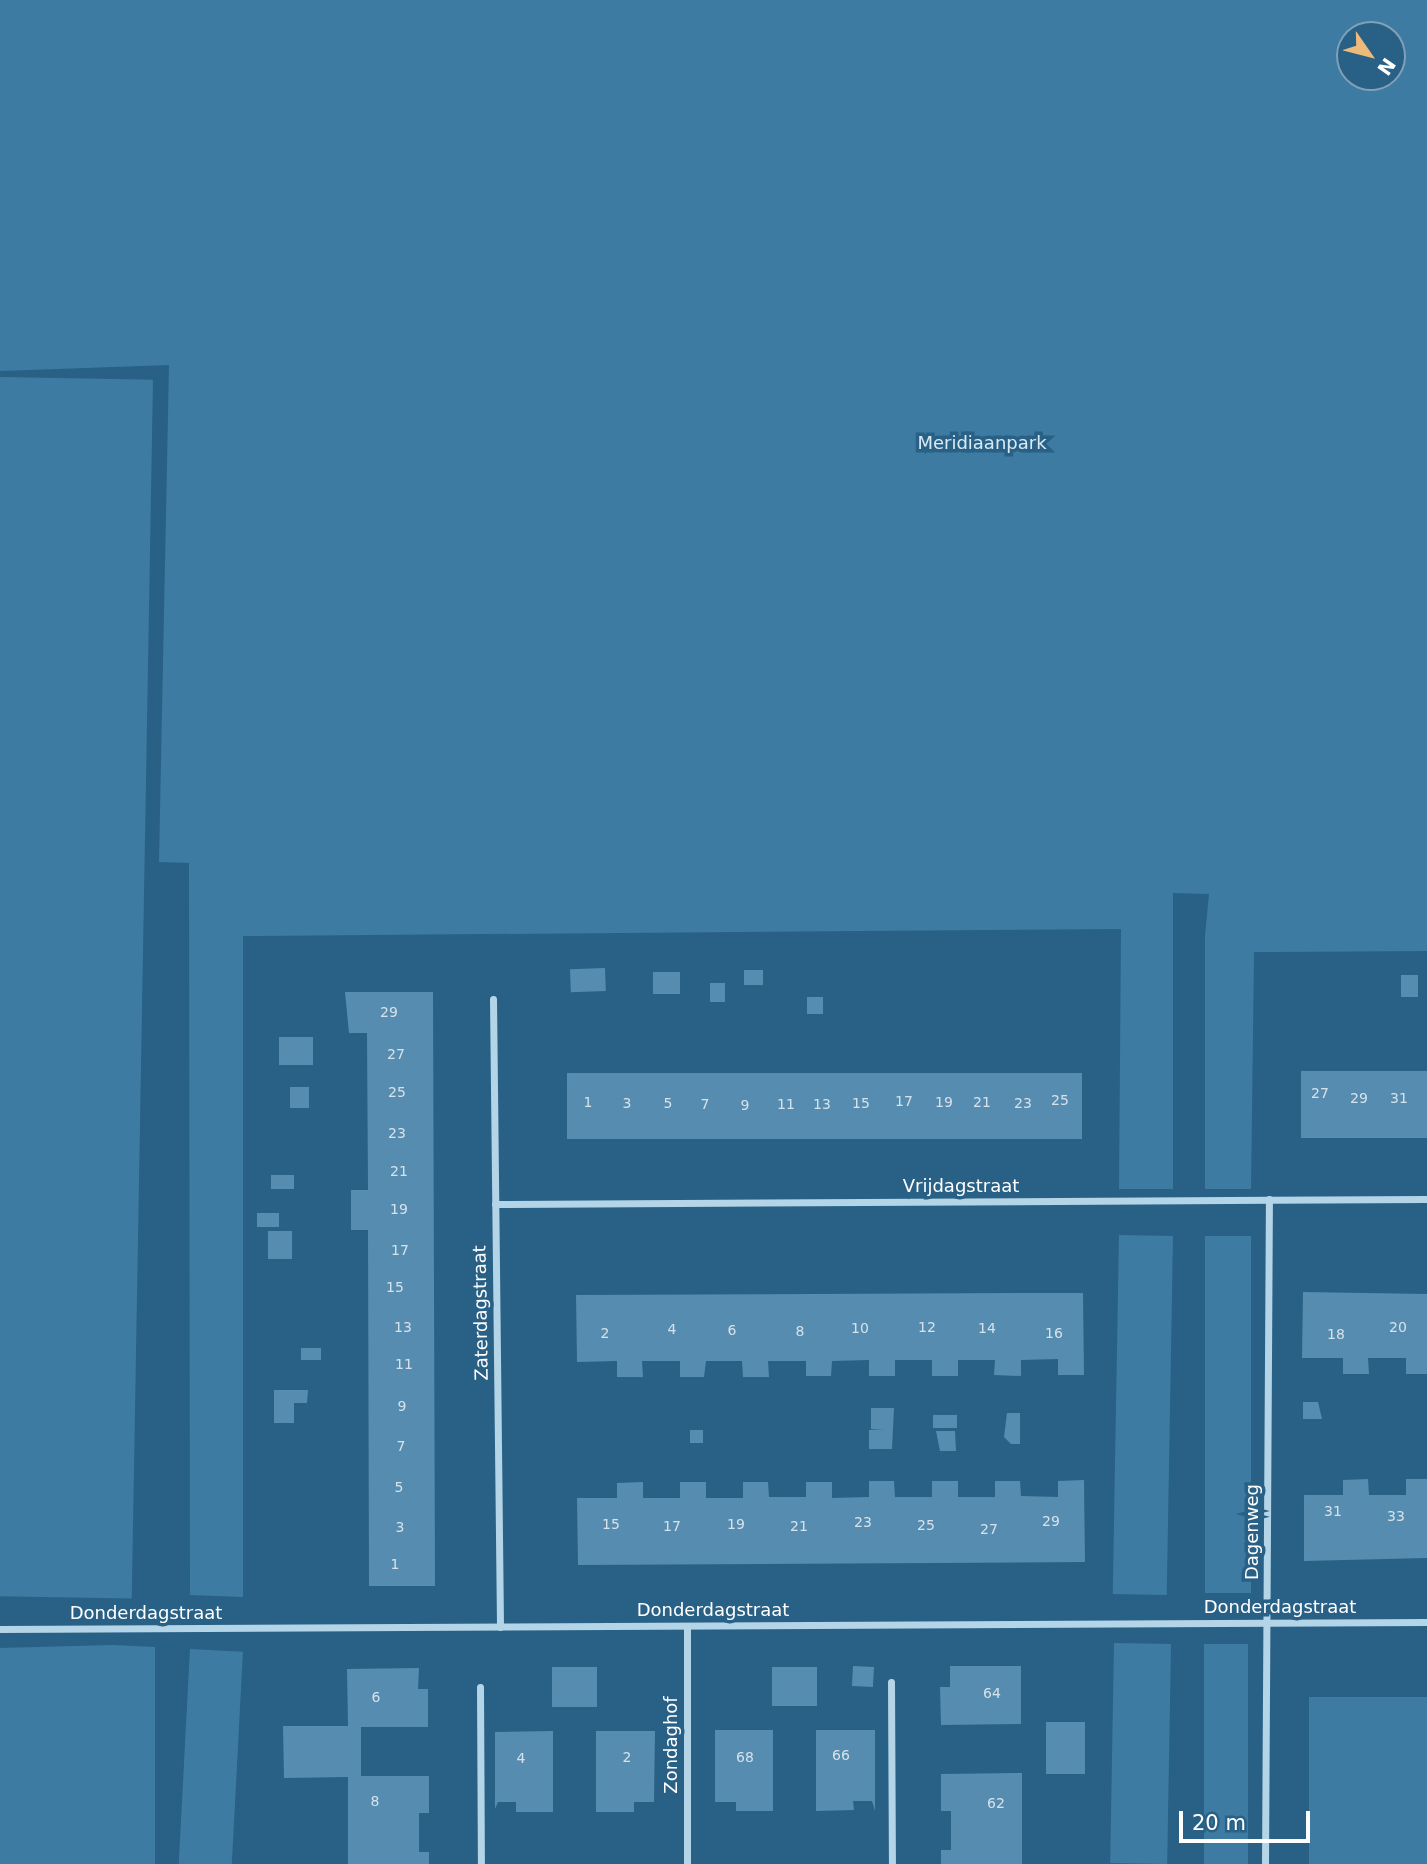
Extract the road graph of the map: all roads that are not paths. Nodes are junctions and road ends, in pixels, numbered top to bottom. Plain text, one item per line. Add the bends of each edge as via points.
1 (493, 999) dead end
2 (1269, 1199) junction
3 (1427, 1199) edge
4 (495, 1204) junction
5 (1427, 1622) edge
6 (1268, 1623) junction
7 (687, 1626) junction
8 (500, 1627) junction
9 (0, 1629) edge
10 (891, 1682) dead end
11 (480, 1687) dead end
12 (481, 1864) edge
13 (687, 1864) edge
14 (892, 1864) edge
15 (1265, 1864) edge

1 - 4 street, Zaterdagstraat
2 - 3 street, Vrijdagstraat
2 - 4 street, Vrijdagstraat
2 - 6 street, Dagenweg
4 - 8 street, Zaterdagstraat
5 - 6 street, Donderdagstraat
6 - 7 street, Donderdagstraat
6 - 15 street, Dagenweg
7 - 8 street, Donderdagstraat
7 - 13 street, Zondaghof
8 - 9 street, Donderdagstraat
10 - 14 street
11 - 12 street

